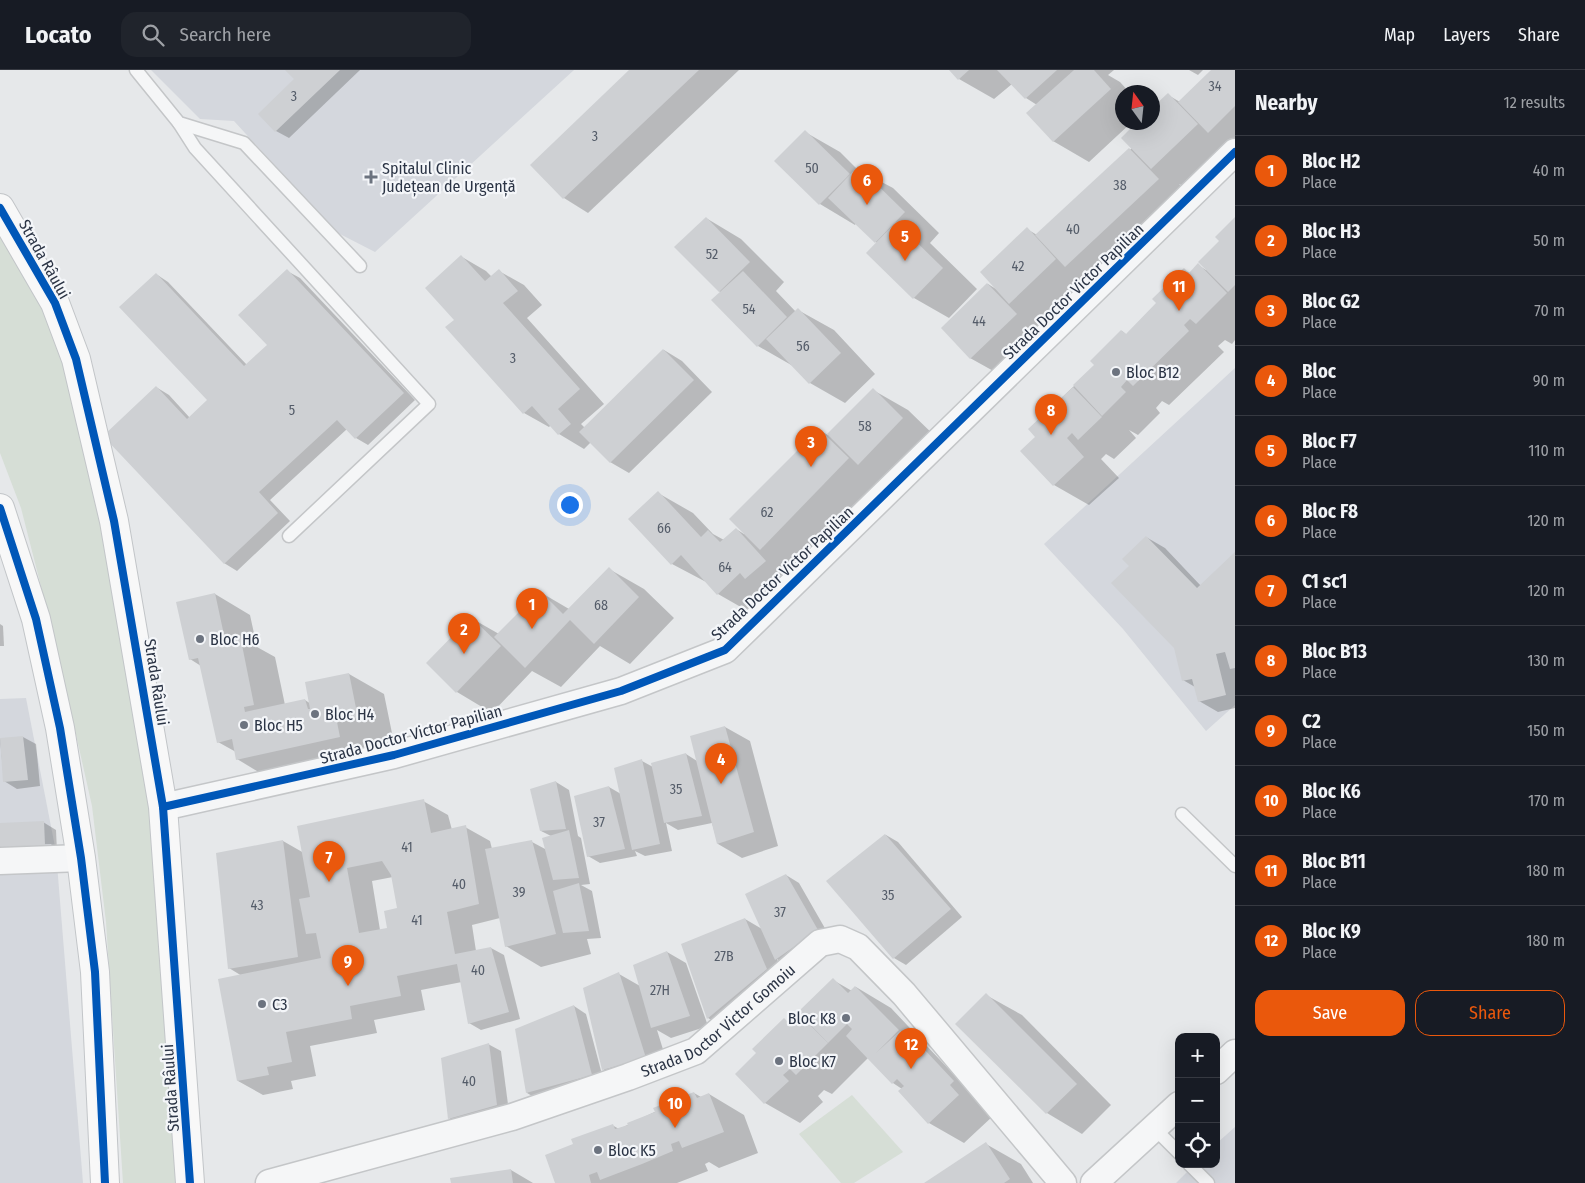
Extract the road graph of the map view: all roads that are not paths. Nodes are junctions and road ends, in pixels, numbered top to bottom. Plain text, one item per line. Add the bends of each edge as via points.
1 (136, 70) edge
2 (179, 123) junction
3 (1235, 152) edge
4 (0, 208) edge
5 (360, 266) dead end
6 (0, 508) edge
7 (289, 536) dead end
8 (163, 807) junction
9 (1182, 814) dead end
10 (81, 858) junction
11 (0, 861) edge
12 (1235, 866) edge
13 (1235, 1053) edge
14 (1220, 1067) edge
15 (1175, 1109) edge
16 (1154, 1128) junction
17 (1175, 1149) edge
18 (1193, 1168) edge
19 (105, 1183) edge
20 (190, 1183) edge
21 (269, 1183) edge
22 (1063, 1183) edge
23 (1094, 1183) edge
24 (1208, 1183) edge

1 - 2 lane
2 - 5 lane via 244,143
2 - 7 lane via 195,148 429,404
3 - 8 street, Strada Doctor Victor Papilian via 725,650 621,691 413,750
4 - 8 main road, Strada Râului via 55,303 76,359 114,521
6 - 10 main road via 36,620 60,728
8 - 20 main road, Strada Râului
9 - 12 lane
10 - 11 street
10 - 19 main road via 95,972
13 - 14 street
15 - 16 street
16 - 17 lane
16 - 23 street
18 - 24 lane
21 - 22 street, Strada Doctor Victor Gomoiu via 512,1117 696,1051 820,943 840,939 858,947 904,994

